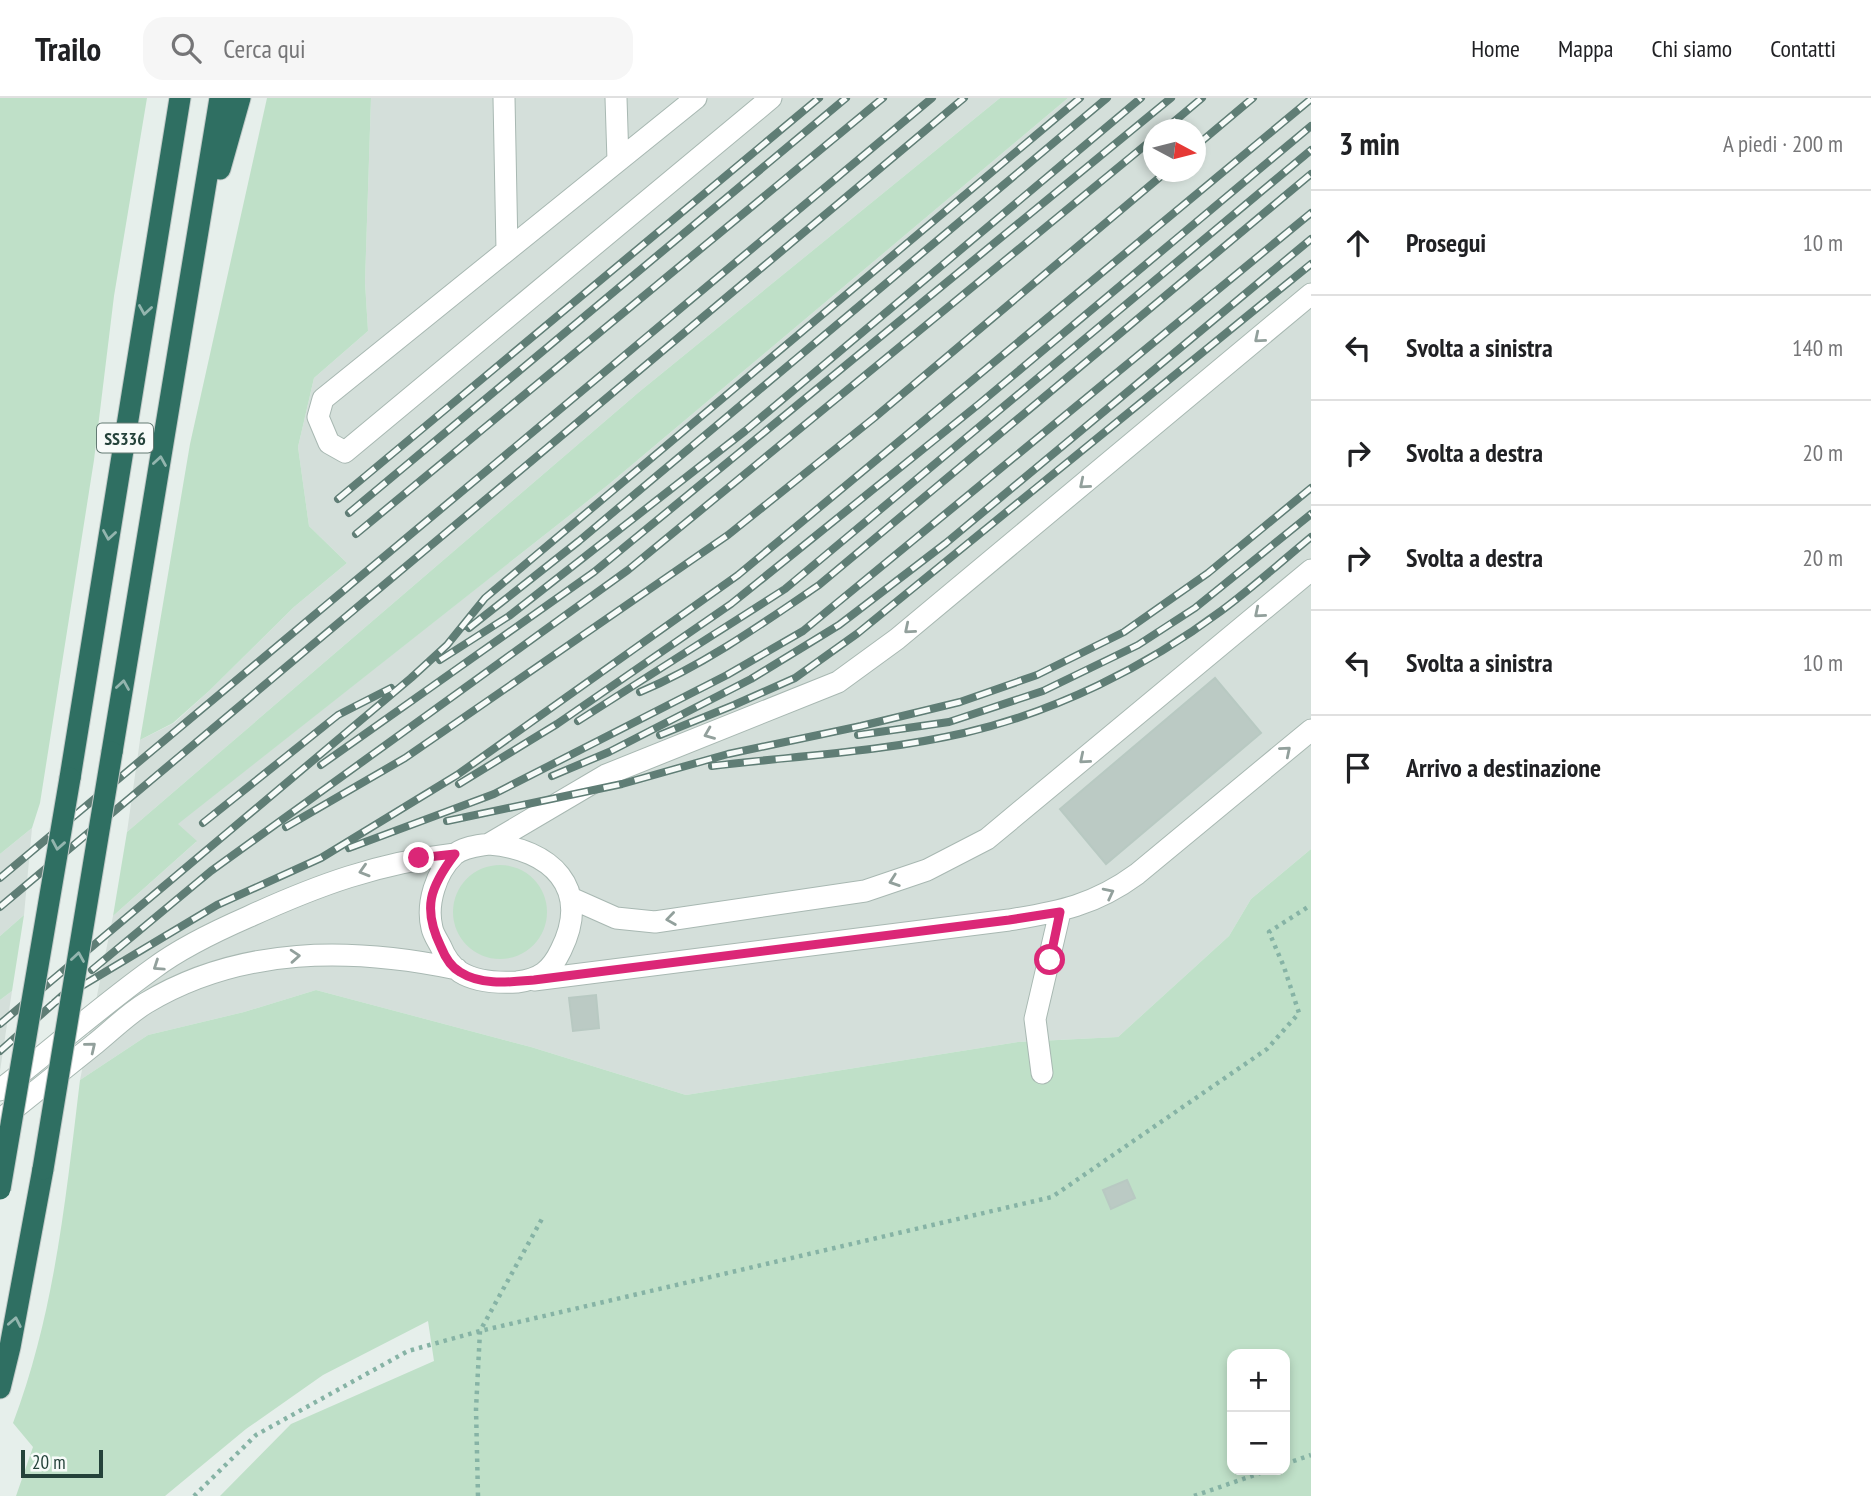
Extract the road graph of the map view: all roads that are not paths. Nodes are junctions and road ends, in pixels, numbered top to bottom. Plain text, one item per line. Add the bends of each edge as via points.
1 (168, 98) edge
2 (180, 98) edge
3 (219, 98) edge
4 (240, 98) edge
5 (503, 98) edge
6 (616, 98) edge
7 (696, 98) edge
8 (771, 98) edge
9 (618, 161) junction
10 (507, 250) junction
11 (152, 267) junction
12 (191, 272) junction
13 (1311, 294) edge
14 (1311, 570) edge
15 (1311, 730) edge
16 (489, 844) junction
17 (455, 854) junction
18 (571, 898) junction
19 (1060, 912) junction
20 (457, 969) junction
21 (534, 980) junction
22 (1042, 1073) dead end
23 (0, 1090) edge
24 (0, 1120) edge
25 (0, 1189) edge
26 (0, 1388) edge

1 - 11 highway
2 - 11 highway, SS336
3 - 12 highway, SS336
4 - 12 highway
5 - 10 lane
6 - 9 lane
7 - 9 lane
8 - 10 lane via 345,452 329,443 318,417 323,399
9 - 10 lane
11 -> 25 highway, SS336, bridge
26 -> 12 highway, SS336, bridge via 43,1169
13 -> 16 lane via 897,639 838,682 606,775
14 -> 18 lane via 987,839 927,870 865,891 655,922 616,918
19 -> 15 lane via 1117,889
16 - 17 lane
16 - 18 lane via 514,846 552,866 565,881
17 - 20 lane via 439,875 430,898 432,928 446,958
17 -> 23 lane via 353,874 220,930 156,966
18 - 21 lane via 572,923 565,941 554,964
19 - 21 lane
19 - 22 lane via 1035,1019
20 - 21 lane via 482,980
24 -> 20 lane via 144,1005 174,987 237,965 318,954

